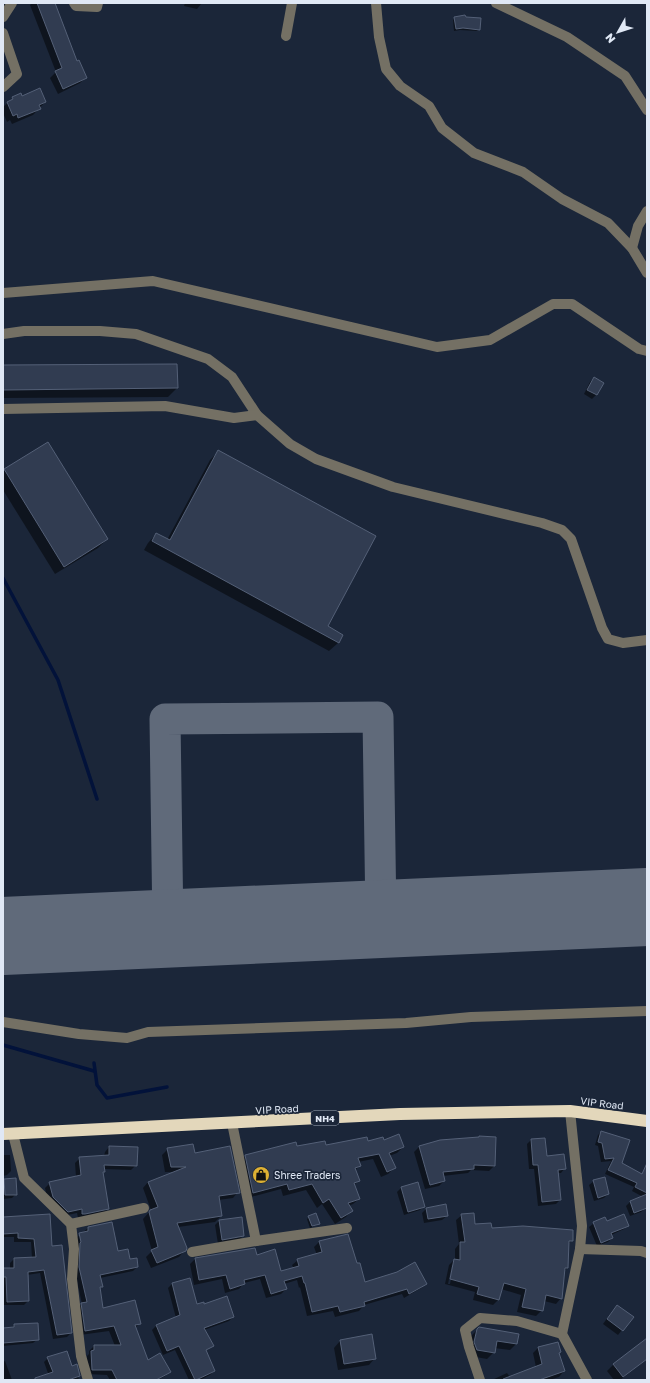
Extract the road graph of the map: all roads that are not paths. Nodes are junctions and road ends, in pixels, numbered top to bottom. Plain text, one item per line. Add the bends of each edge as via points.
1 (12, 3) edge
2 (74, 3) edge
3 (98, 3) edge
4 (292, 3) edge
5 (376, 3) edge
6 (496, 3) edge
7 (3, 17) edge
8 (3, 33) edge
9 (286, 36) dead end
10 (3, 86) edge
11 (647, 110) edge
12 (647, 211) edge
13 (632, 248) junction
14 (647, 273) edge
15 (3, 293) edge
16 (3, 334) edge
17 (647, 351) edge
18 (3, 409) edge
19 (257, 415) junction
20 (647, 640) edge
21 (647, 1011) edge
22 (3, 1022) edge
23 (570, 1111) junction
24 (647, 1121) edge
25 (232, 1123) junction
26 (8, 1134) edge
27 (144, 1208) dead end
28 (71, 1224) junction
29 (348, 1228) dead end
30 (256, 1241) junction
31 (580, 1249) junction
32 (192, 1252) dead end
33 (647, 1253) edge
34 (562, 1334) junction
35 (88, 1380) edge
36 (480, 1380) edge
37 (587, 1380) edge

1 - 7 street
2 - 3 street via 76,6 97,7
4 - 9 street
5 - 13 street via 379,37 386,69 400,86 428,106 442,128 474,153 523,172 562,199 608,223
6 - 11 street via 567,37 626,76
8 - 10 street via 17,74
12 - 13 street via 638,226
13 - 14 street
15 - 17 street via 153,281 437,347 490,340 553,304 572,304 639,349
16 - 19 street via 24,331 100,331 136,334 208,359 232,377
18 - 19 street via 165,406 234,418
19 - 20 street via 290,444 316,459 393,487 542,522 562,530 571,539 608,640 623,643
21 - 22 street via 148,1032 127,1038 79,1034
23 - 24 highway, VIP Road / NH4
23 - 25 highway, VIP Road / NH4 via 400,1114
23 - 31 street via 582,1226
25 - 26 highway, VIP Road / NH4
25 - 30 street
26 - 28 street via 24,1178
27 - 28 street
28 - 35 street via 74,1249 72,1279 81,1356
29 - 30 street
30 - 32 street
31 - 33 street
31 - 34 street
34 - 36 street via 516,1321 480,1318 465,1330
34 - 37 street

